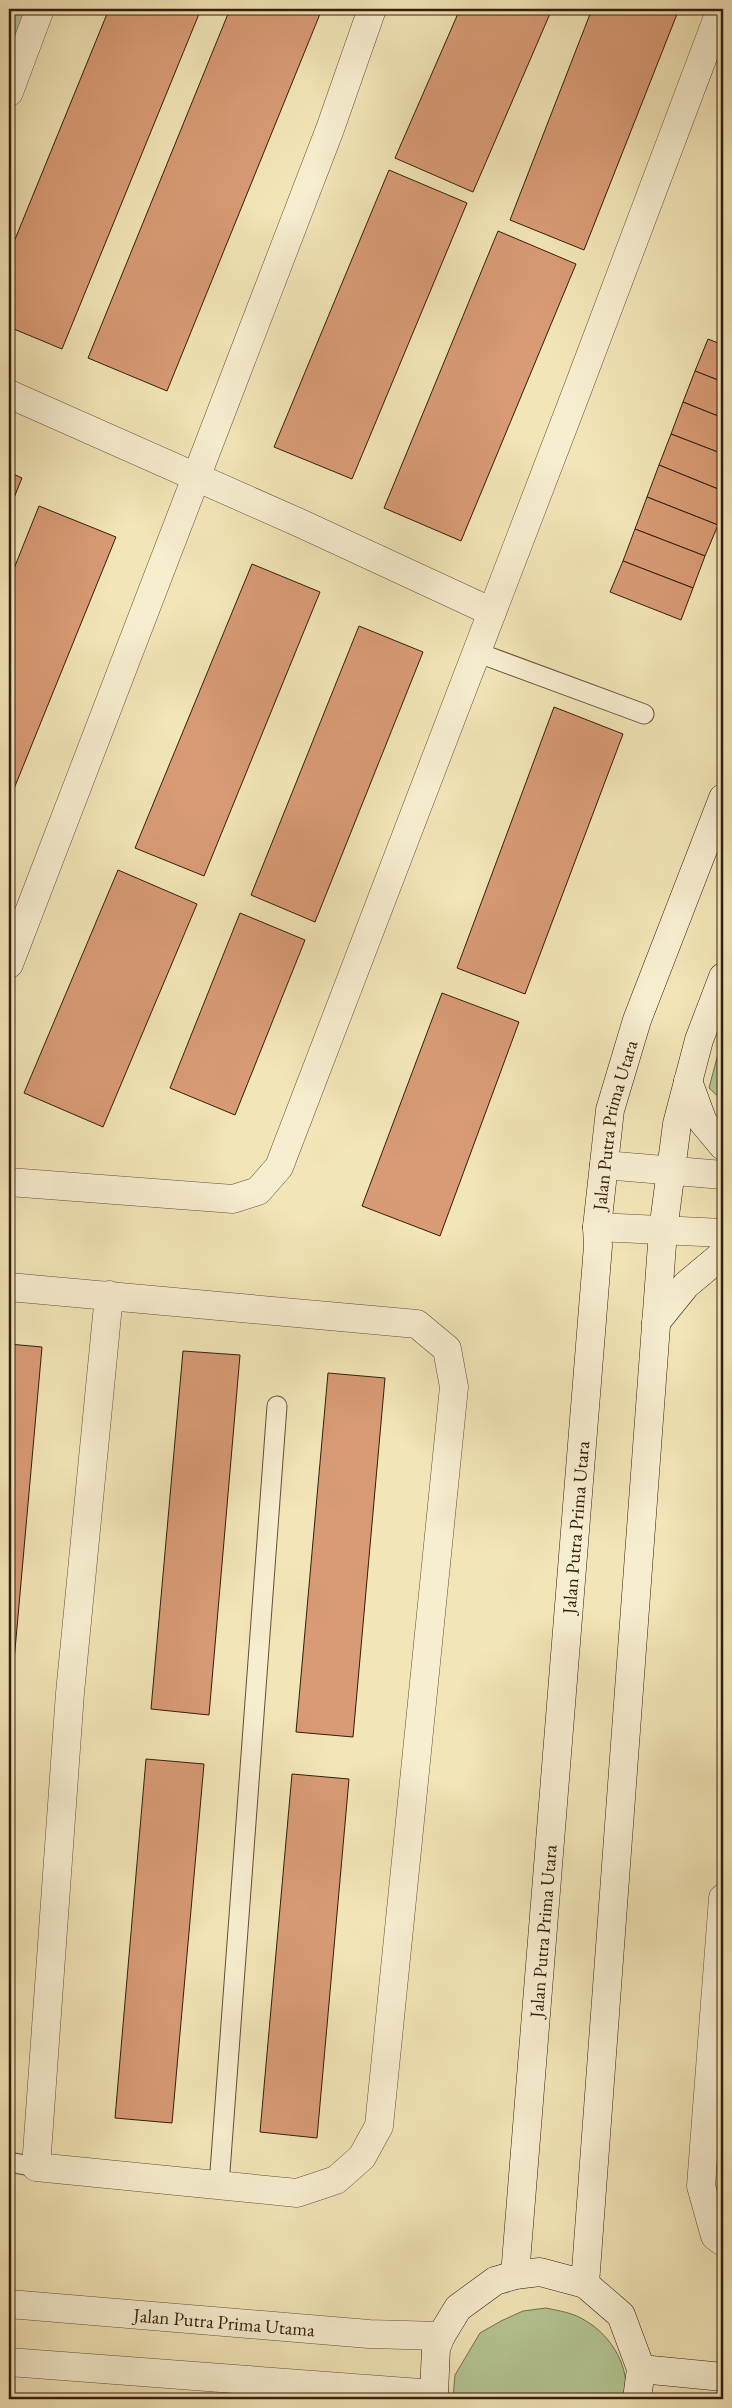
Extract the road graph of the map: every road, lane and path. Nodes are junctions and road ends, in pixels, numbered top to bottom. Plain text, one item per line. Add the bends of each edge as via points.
1 (40, 9) edge
2 (372, 9) edge
3 (721, 9) edge
4 (9, 92) edge
5 (9, 394) edge
6 (196, 477) junction
7 (492, 612) junction
8 (476, 652) junction
9 (644, 714) dead end
10 (723, 798) edge
11 (9, 964) edge
12 (723, 977) edge
13 (688, 1081) junction
14 (723, 1146) edge
15 (604, 1165) junction
16 (670, 1171) junction
17 (723, 1174) edge
18 (9, 1182) edge
19 (598, 1227) junction
20 (663, 1231) junction
21 (723, 1233) edge
22 (723, 1254) edge
23 (9, 1287) edge
24 (109, 1294) junction
25 (656, 1322) junction
26 (277, 1406) dead end
27 (723, 1898) edge
28 (9, 2162) edge
29 (36, 2167) junction
30 (219, 2185) junction
31 (723, 2242) edge
32 (514, 2275) junction
33 (585, 2284) junction
34 (9, 2304) edge
35 (441, 2336) junction
36 (9, 2362) edge
37 (642, 2369) junction
38 (723, 2377) edge
39 (435, 2396) edge
40 (637, 2399) edge

1 - 4 street
2 - 6 street via 330,129
3 - 7 street
5 - 6 street
6 - 7 street
6 - 11 street
7 - 8 street
8 - 9 lane
8 - 18 street via 279,1167 258,1191 233,1199
10 - 15 street, Jalan Putra Prima Utara via 637,1020 610,1110
12 - 13 street via 698,1040
13 - 14 street via 703,1122
13 - 16 street
15 - 16 street
15 - 19 street, Jalan Putra Prima Utara
16 - 17 street
16 - 20 street
19 - 20 street
19 - 32 street, Jalan Putra Prima Utara
20 - 21 street
20 - 25 street
22 - 25 street via 686,1285
23 - 24 street
24 - 29 street via 70,1693
24 - 30 street via 417,1324 447,1349 454,1387 379,2126 362,2157 336,2180 297,2193
25 - 33 street
26 - 30 lane
27 - 31 street via 700,2186 715,2236
28 - 29 lane
29 - 30 street
32 - 33 street via 540,2272
32 - 35 street via 495,2281 458,2308
33 - 37 street via 621,2315
34 - 35 street, Jalan Putra Prima Utama via 368,2334
35 - 39 street via 436,2348
36 - 39 street
37 - 38 street
37 - 40 street

